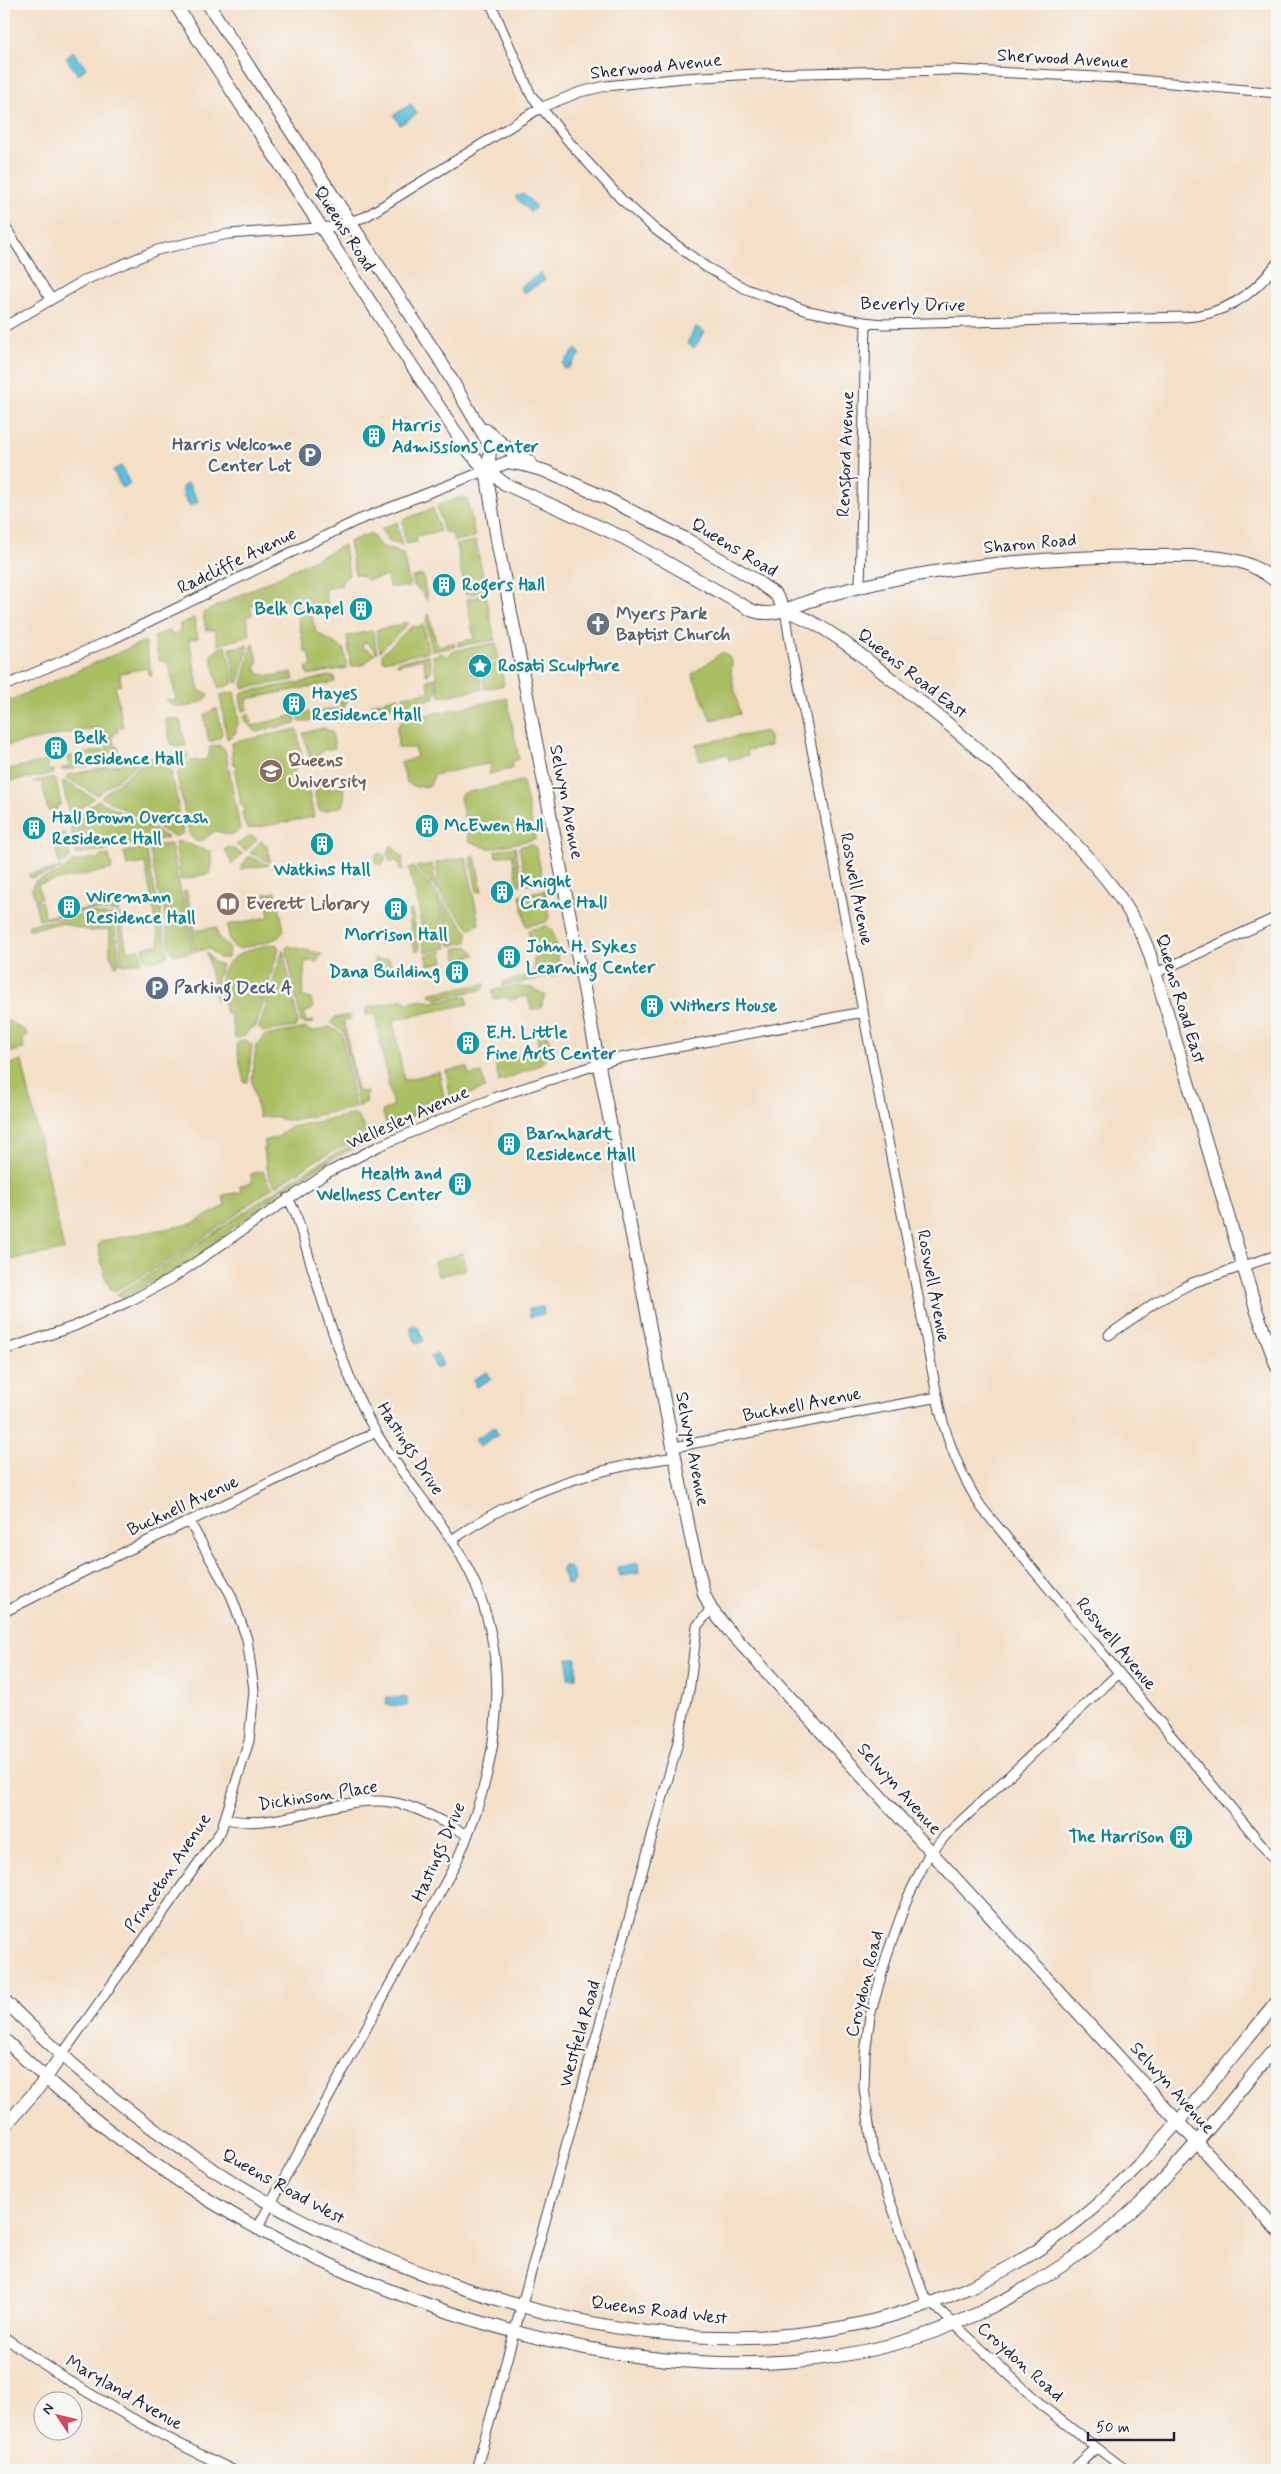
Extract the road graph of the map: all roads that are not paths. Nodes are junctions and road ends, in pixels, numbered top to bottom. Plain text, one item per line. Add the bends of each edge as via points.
1 (208, 4) edge
2 (491, 4) edge
3 (178, 5) edge
4 (1277, 93) edge
5 (540, 108) junction
6 (351, 222) junction
7 (4, 225) edge
8 (322, 228) junction
9 (1277, 262) edge
10 (51, 299) junction
11 (866, 322) junction
12 (4, 326) edge
13 (475, 418) junction
14 (487, 470) junction
15 (545, 471) junction
16 (1275, 575) edge
17 (860, 587) junction
18 (785, 610) junction
19 (4, 686) edge
20 (1277, 917) edge
21 (1156, 973) junction
22 (863, 1012) junction
23 (599, 1064) junction
24 (288, 1198) junction
25 (1277, 1255) edge
26 (1243, 1266) junction
27 (1109, 1335) dead end
28 (4, 1350) edge
29 (1277, 1367) edge
30 (938, 1397) junction
31 (376, 1432) junction
32 (675, 1452) junction
33 (189, 1521) junction
34 (452, 1540) junction
35 (711, 1608) junction
36 (4, 1612) edge
37 (1119, 1674) junction
38 (226, 1819) junction
39 (468, 1835) junction
40 (931, 1851) junction
41 (1277, 1863) edge
42 (4, 2000) edge
43 (1277, 2002) edge
44 (4, 2039) edge
45 (1277, 2046) edge
46 (61, 2056) junction
47 (45, 2079) junction
48 (1178, 2122) junction
49 (4, 2127) edge
50 (1197, 2142) junction
51 (270, 2204) junction
52 (258, 2227) junction
53 (1277, 2230) edge
54 (931, 2303) junction
55 (521, 2305) junction
56 (954, 2324) junction
57 (514, 2330) junction
58 (4, 2337) edge
59 (1096, 2448) junction
60 (233, 2470) edge
61 (476, 2470) edge
62 (1072, 2470) edge
63 (1126, 2470) edge

1 - 6 street, Queens Road
2 - 5 street, Beverly Drive via 527,88
3 - 8 street, Queens Road
4 - 5 street, Sherwood Avenue via 1053,74 952,70 832,72 632,83 580,92
5 - 6 street, Sherwood Avenue via 382,208
5 - 11 street, Beverly Drive via 634,212 706,267 780,302
6 - 8 street, Sherwood Avenue
6 - 13 street, Queens Road
7 - 10 street
8 - 10 street, Sherwood Avenue via 234,234 165,248 109,268
8 - 14 street, Queens Road via 466,448
9 - 11 street, Beverly Drive via 1267,277 1247,295 1200,316 903,324
10 - 12 street, Sherwood Avenue
11 - 17 street, Rensford Avenue
13 - 14 street, Queens Road via 490,450
13 - 15 street via 511,451
14 - 15 street, Queens Road via 508,462
14 - 18 street, Queens Road via 505,484 641,547 751,610 765,614
14 - 19 street, Radcliffe Avenue via 334,531 113,639
14 - 23 street, Selwyn Avenue via 499,549
15 - 18 street, Queens Road via 621,506 729,564 773,592
16 - 17 street, Sharon Road via 1221,559 1094,556 952,569
17 - 18 street, Sharon Road
18 - 21 street, Queens Road East via 818,624 893,680 958,732 1026,794 1078,847 1114,890 1144,936
18 - 22 street, Roswell Avenue
20 - 21 street
21 - 26 street, Queens Road East
22 - 23 street, Wellesley Avenue
22 - 30 street, Roswell Avenue
23 - 24 street, Wellesley Avenue via 496,1097 379,1146
23 - 32 street, Selwyn Avenue
24 - 28 street, Wellesley Avenue via 147,1293 83,1323
24 - 31 street, Hastings Drive via 296,1214 333,1335
25 - 26 street
26 - 27 street via 1192,1283 1168,1295
26 - 29 street, Queens Road East
30 - 32 street, Bucknell Avenue
30 - 37 street, Roswell Avenue via 949,1445 976,1499
31 - 33 street, Bucknell Avenue
31 - 34 street, Hastings Drive via 405,1478
32 - 34 street, Bucknell Avenue via 563,1481 516,1501
32 - 35 street, Selwyn Avenue via 702,1587
33 - 36 street, Bucknell Avenue
33 - 38 street, Princeton Avenue via 234,1601 253,1670 251,1731
34 - 39 street, Hastings Drive via 482,1602 498,1682 491,1761
35 - 40 street, Selwyn Avenue
35 - 55 street, Westfield Road via 697,1626 679,1740
37 - 40 street, Croydon Road
37 - 41 street, Roswell Avenue
38 - 39 street, Dickinson Place via 261,1822 379,1801 419,1810
38 - 46 street, Princeton Avenue via 218,1837
39 - 51 street, Hastings Drive via 442,1890
40 - 48 street, Selwyn Avenue
40 - 54 street, Croydon Road via 901,1913 879,1979 867,2031 864,2076 875,2159 921,2289
42 - 46 street, Queens Road West
43 - 48 street, Queens Road West
44 - 47 street
45 - 50 street
46 - 47 street, Princeton Avenue
46 - 51 street, Queens Road West via 172,2143
47 - 49 street, Princeton Avenue
47 - 52 street via 165,2171
48 - 50 street, Selwyn Avenue
48 - 54 street, Queens Road West via 1116,2189 1051,2241 984,2280
50 - 53 street, Selwyn Avenue
50 - 56 street via 1138,2206 1084,2251 1021,2291
51 - 52 street, Hastings Drive
51 - 55 street, Queens Road West via 388,2259
52 - 57 street via 315,2257 388,2289
54 - 55 street, Queens Road West via 849,2326 734,2338 631,2328
54 - 56 street, Croydon Road
55 - 57 street, Westfield Road
56 - 57 street via 904,2341 849,2354 778,2364 738,2365 626,2355
56 - 59 street, Croydon Road via 1046,2408
57 - 61 street, Westfield Road
58 - 60 street, Maryland Avenue via 110,2406 181,2446
59 - 62 street
59 - 63 street, Croydon Road

